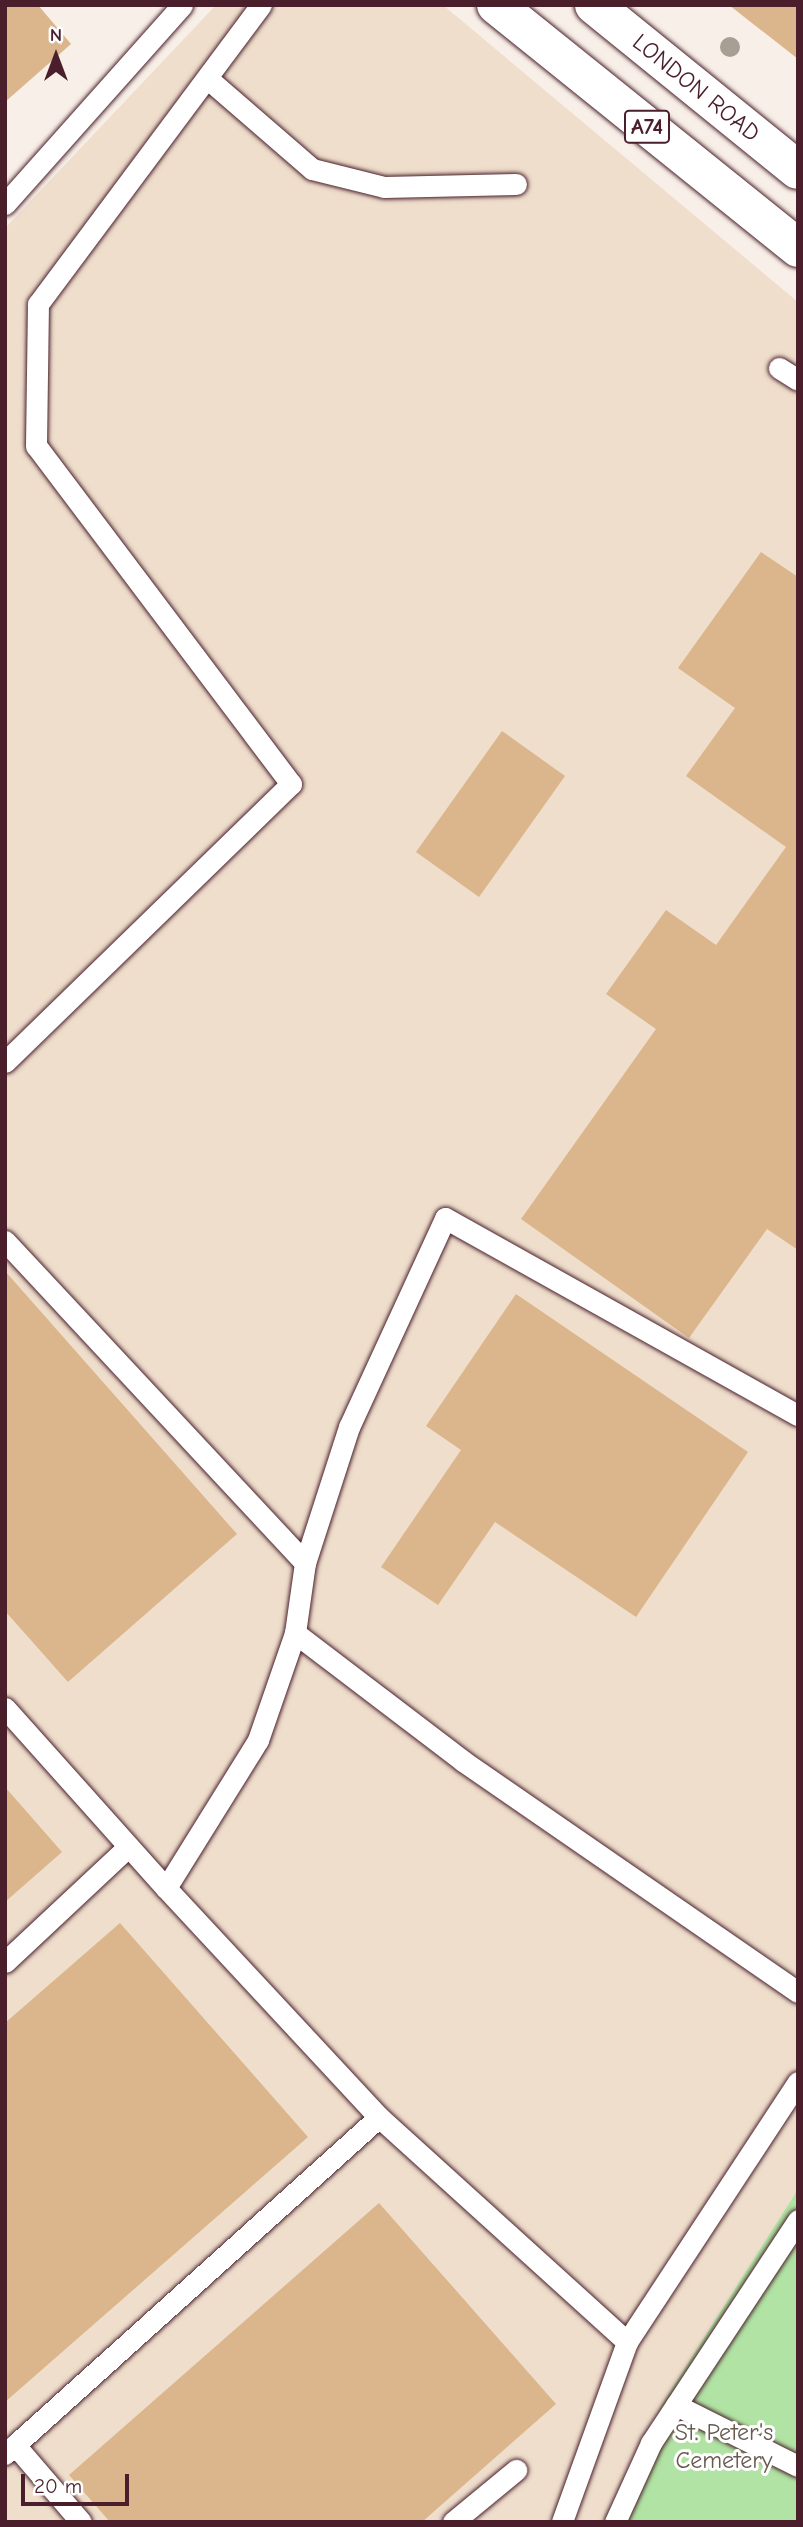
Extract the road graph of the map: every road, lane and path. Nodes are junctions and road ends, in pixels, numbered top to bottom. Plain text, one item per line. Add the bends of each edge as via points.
1 (182, 5) edge
2 (261, 5) edge
3 (496, 5) edge
4 (594, 5) edge
5 (207, 78) junction
6 (798, 170) edge
7 (516, 184) dead end
8 (5, 204) edge
9 (798, 248) edge
10 (779, 368) dead end
11 (798, 380) edge
12 (5, 1062) edge
13 (5, 1241) edge
14 (798, 1415) edge
15 (305, 1563) junction
16 (295, 1633) junction
17 (5, 1708) edge
18 (127, 1847) junction
19 (166, 1888) junction
20 (5, 1962) edge
21 (798, 1992) edge
22 (798, 2082) edge
23 (379, 2118) junction
24 (798, 2220) edge
25 (627, 2342) junction
26 (676, 2405) junction
27 (10, 2449) edge
28 (798, 2466) edge
29 (516, 2470) dead end
30 (81, 2522) edge
31 (453, 2522) edge
32 (562, 2522) edge
33 (615, 2522) edge

1 - 8 lane
2 - 5 lane
3 - 9 main road, A74
4 - 6 main road, LONDON ROAD / A74
5 - 7 lane via 312,169 384,187
5 - 12 lane via 38,304 36,446 291,784
10 - 11 lane
13 - 15 lane
14 - 15 lane via 445,1218 349,1427
15 - 16 lane
16 - 19 lane via 258,1740
16 - 21 lane via 463,1761
17 - 18 lane
18 - 19 lane
18 - 20 lane
19 - 23 lane
22 - 25 lane
23 - 25 lane
23 - 27 lane
24 - 26 lane
25 - 32 lane
26 - 28 lane
26 - 33 lane
27 - 30 lane
29 - 31 lane

